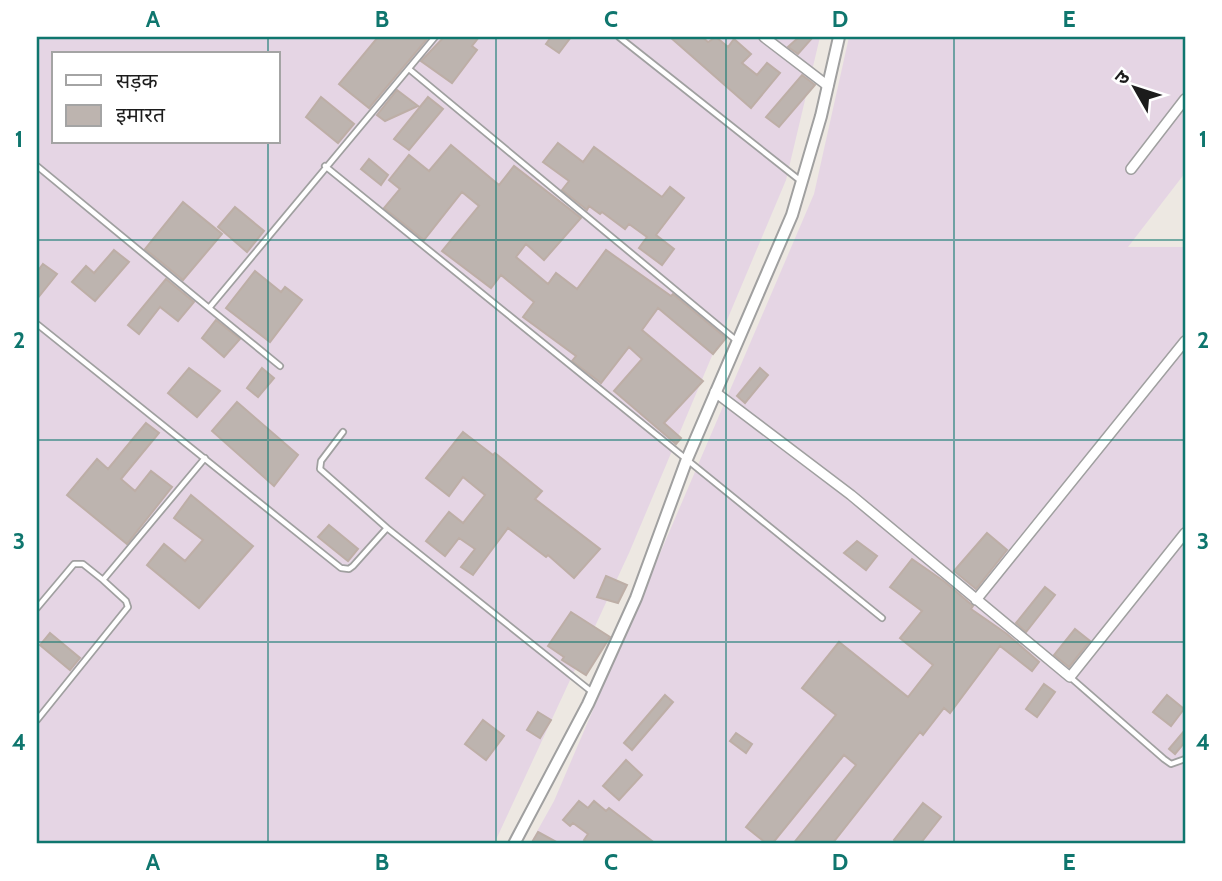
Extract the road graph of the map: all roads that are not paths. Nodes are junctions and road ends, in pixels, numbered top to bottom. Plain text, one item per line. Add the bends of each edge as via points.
1 (435, 37) edge
2 (619, 37) edge
3 (764, 37) edge
4 (839, 37) edge
5 (409, 69) junction
6 (828, 86) junction
7 (1185, 99) edge
8 (37, 166) edge
9 (325, 166) junction
10 (1130, 169) dead end
11 (803, 183) junction
12 (209, 308) junction
13 (37, 324) edge
14 (737, 341) junction
15 (1185, 341) edge
16 (280, 366) dead end
17 (715, 392) junction
18 (343, 432) dead end
19 (205, 458) junction
20 (687, 458) junction
21 (387, 528) junction
22 (1185, 533) edge
23 (103, 580) junction
24 (976, 600) junction
25 (37, 608) edge
26 (882, 618) dead end
27 (1070, 677) junction
28 (593, 693) junction
29 (37, 720) edge
30 (1185, 759) edge
31 (514, 844) edge

1 - 5 lane
2 - 11 lane
3 - 6 street
4 - 6 street
5 - 9 lane
5 - 14 lane
6 - 11 street
7 - 10 street
8 - 12 lane
9 - 12 lane
9 - 20 lane
11 - 14 street
12 - 16 lane
13 - 19 lane
14 - 17 street
15 - 24 street
17 - 20 street
17 - 24 street via 851,495
18 - 21 lane via 321,461 320,470
19 - 21 lane via 345,570
19 - 23 lane
20 - 26 lane
20 - 28 street via 636,598
21 - 28 lane
22 - 27 street
23 - 25 lane via 83,564 74,564
23 - 29 lane via 128,607
24 - 27 street
27 - 30 lane via 1164,760 1171,764
28 - 31 street

